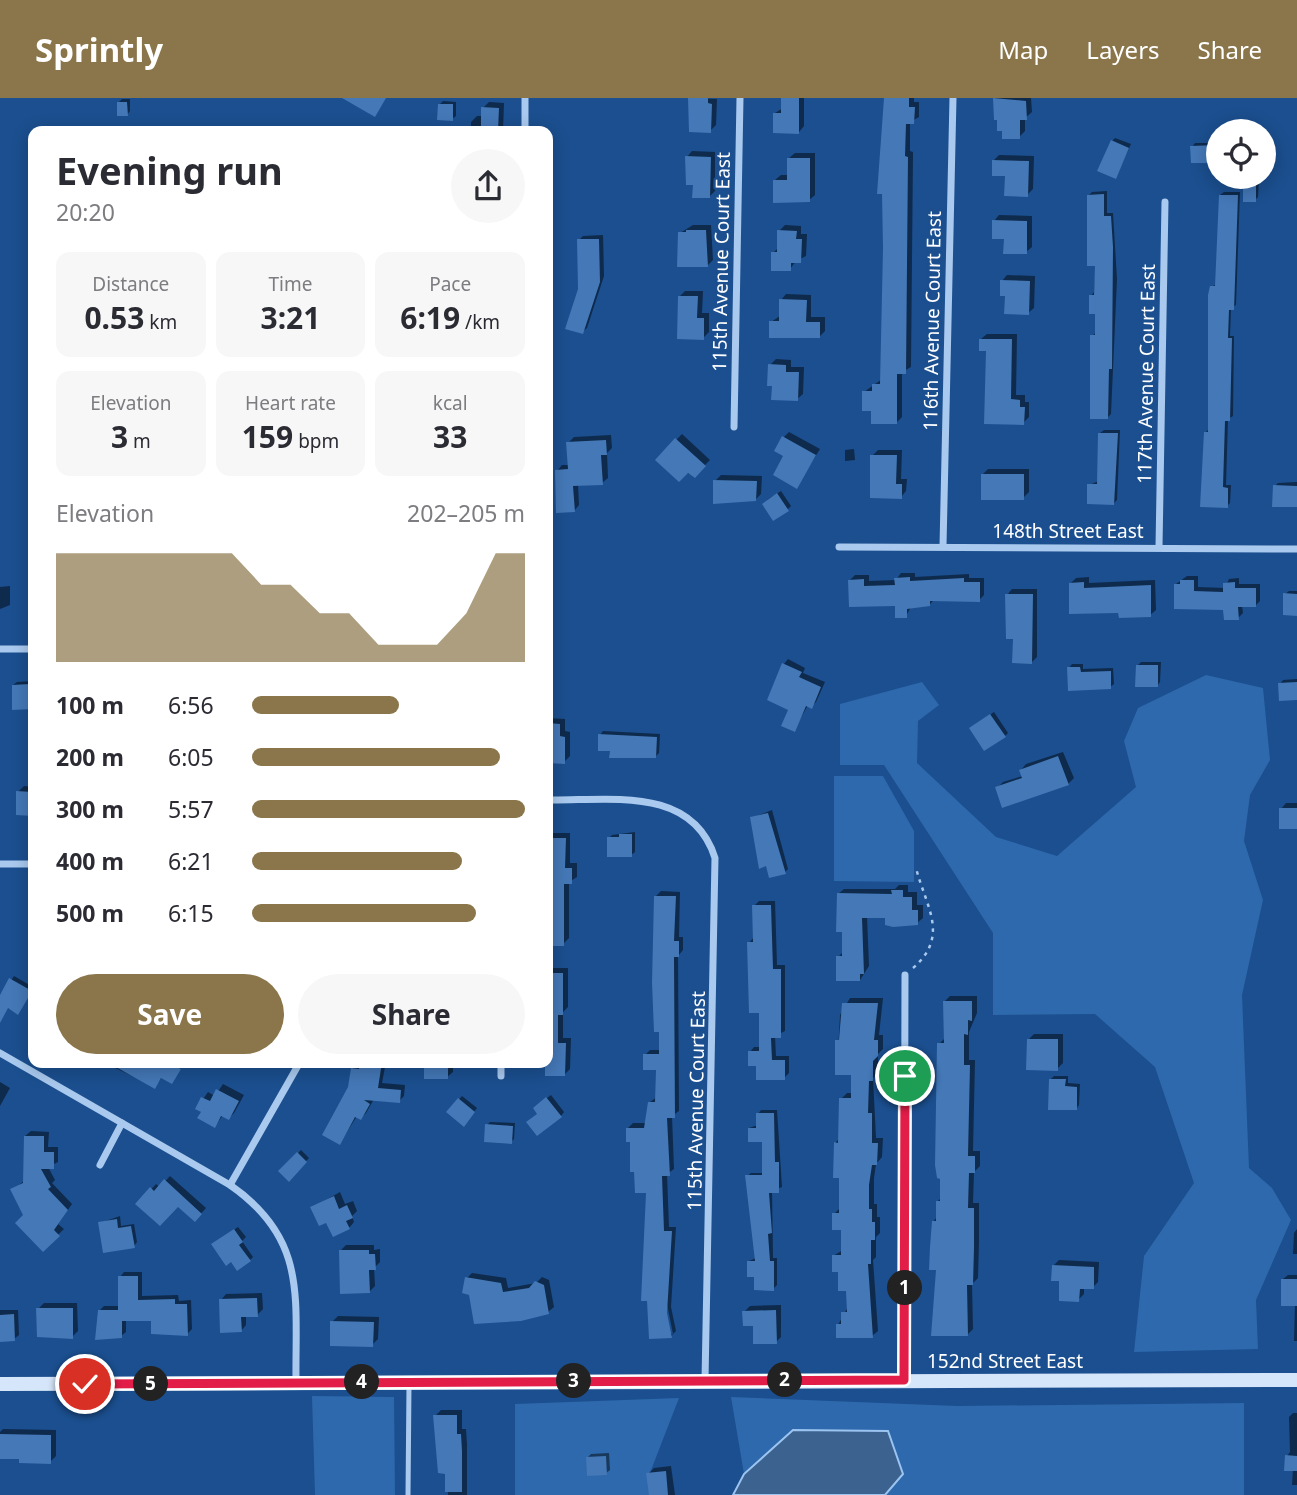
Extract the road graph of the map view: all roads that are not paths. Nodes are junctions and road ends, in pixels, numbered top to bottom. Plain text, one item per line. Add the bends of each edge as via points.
1 (525, 98) edge
2 (740, 98) edge
3 (953, 98) edge
4 (525, 126) edge
5 (1165, 202) dead end
6 (734, 427) dead end
7 (943, 546) junction
8 (839, 547) dead end
9 (1160, 547) junction
10 (1297, 549) edge
11 (0, 649) edge
12 (28, 649) edge
13 (553, 800) edge
14 (0, 864) edge
15 (28, 864) edge
16 (905, 975) road end
17 (0, 1053) edge
18 (297, 1068) edge
19 (501, 1068) edge
20 (501, 1076) dead end
21 (122, 1123) junction
22 (100, 1165) dead end
23 (230, 1185) junction
24 (705, 1380) junction
25 (904, 1380) junction
26 (1297, 1380) edge
27 (409, 1382) junction
28 (296, 1383) junction
29 (0, 1384) edge
30 (408, 1495) edge

1 - 4 street
2 - 6 street, 115th Avenue Court East
3 - 7 street, 116th Avenue Court East
5 - 9 street, 117th Avenue Court East
7 - 8 street, 148th Street East
7 - 9 street, 148th Street East
9 - 10 street, 148th Street East
11 - 12 street
13 - 24 street, 115th Avenue Court East via 663,804 685,814 712,846 717,870
14 - 15 street
16 - 25 street
17 - 21 street
18 - 23 street
19 - 20 street
21 - 22 street
21 - 23 street
23 - 28 street via 262,1210 286,1245 295,1282
24 - 25 main road, 152nd Street East
24 - 27 main road, 152nd Street East
25 - 26 main road, 152nd Street East
27 - 28 main road, 152nd Street East
27 - 30 lane
28 - 29 main road, 152nd Street East

